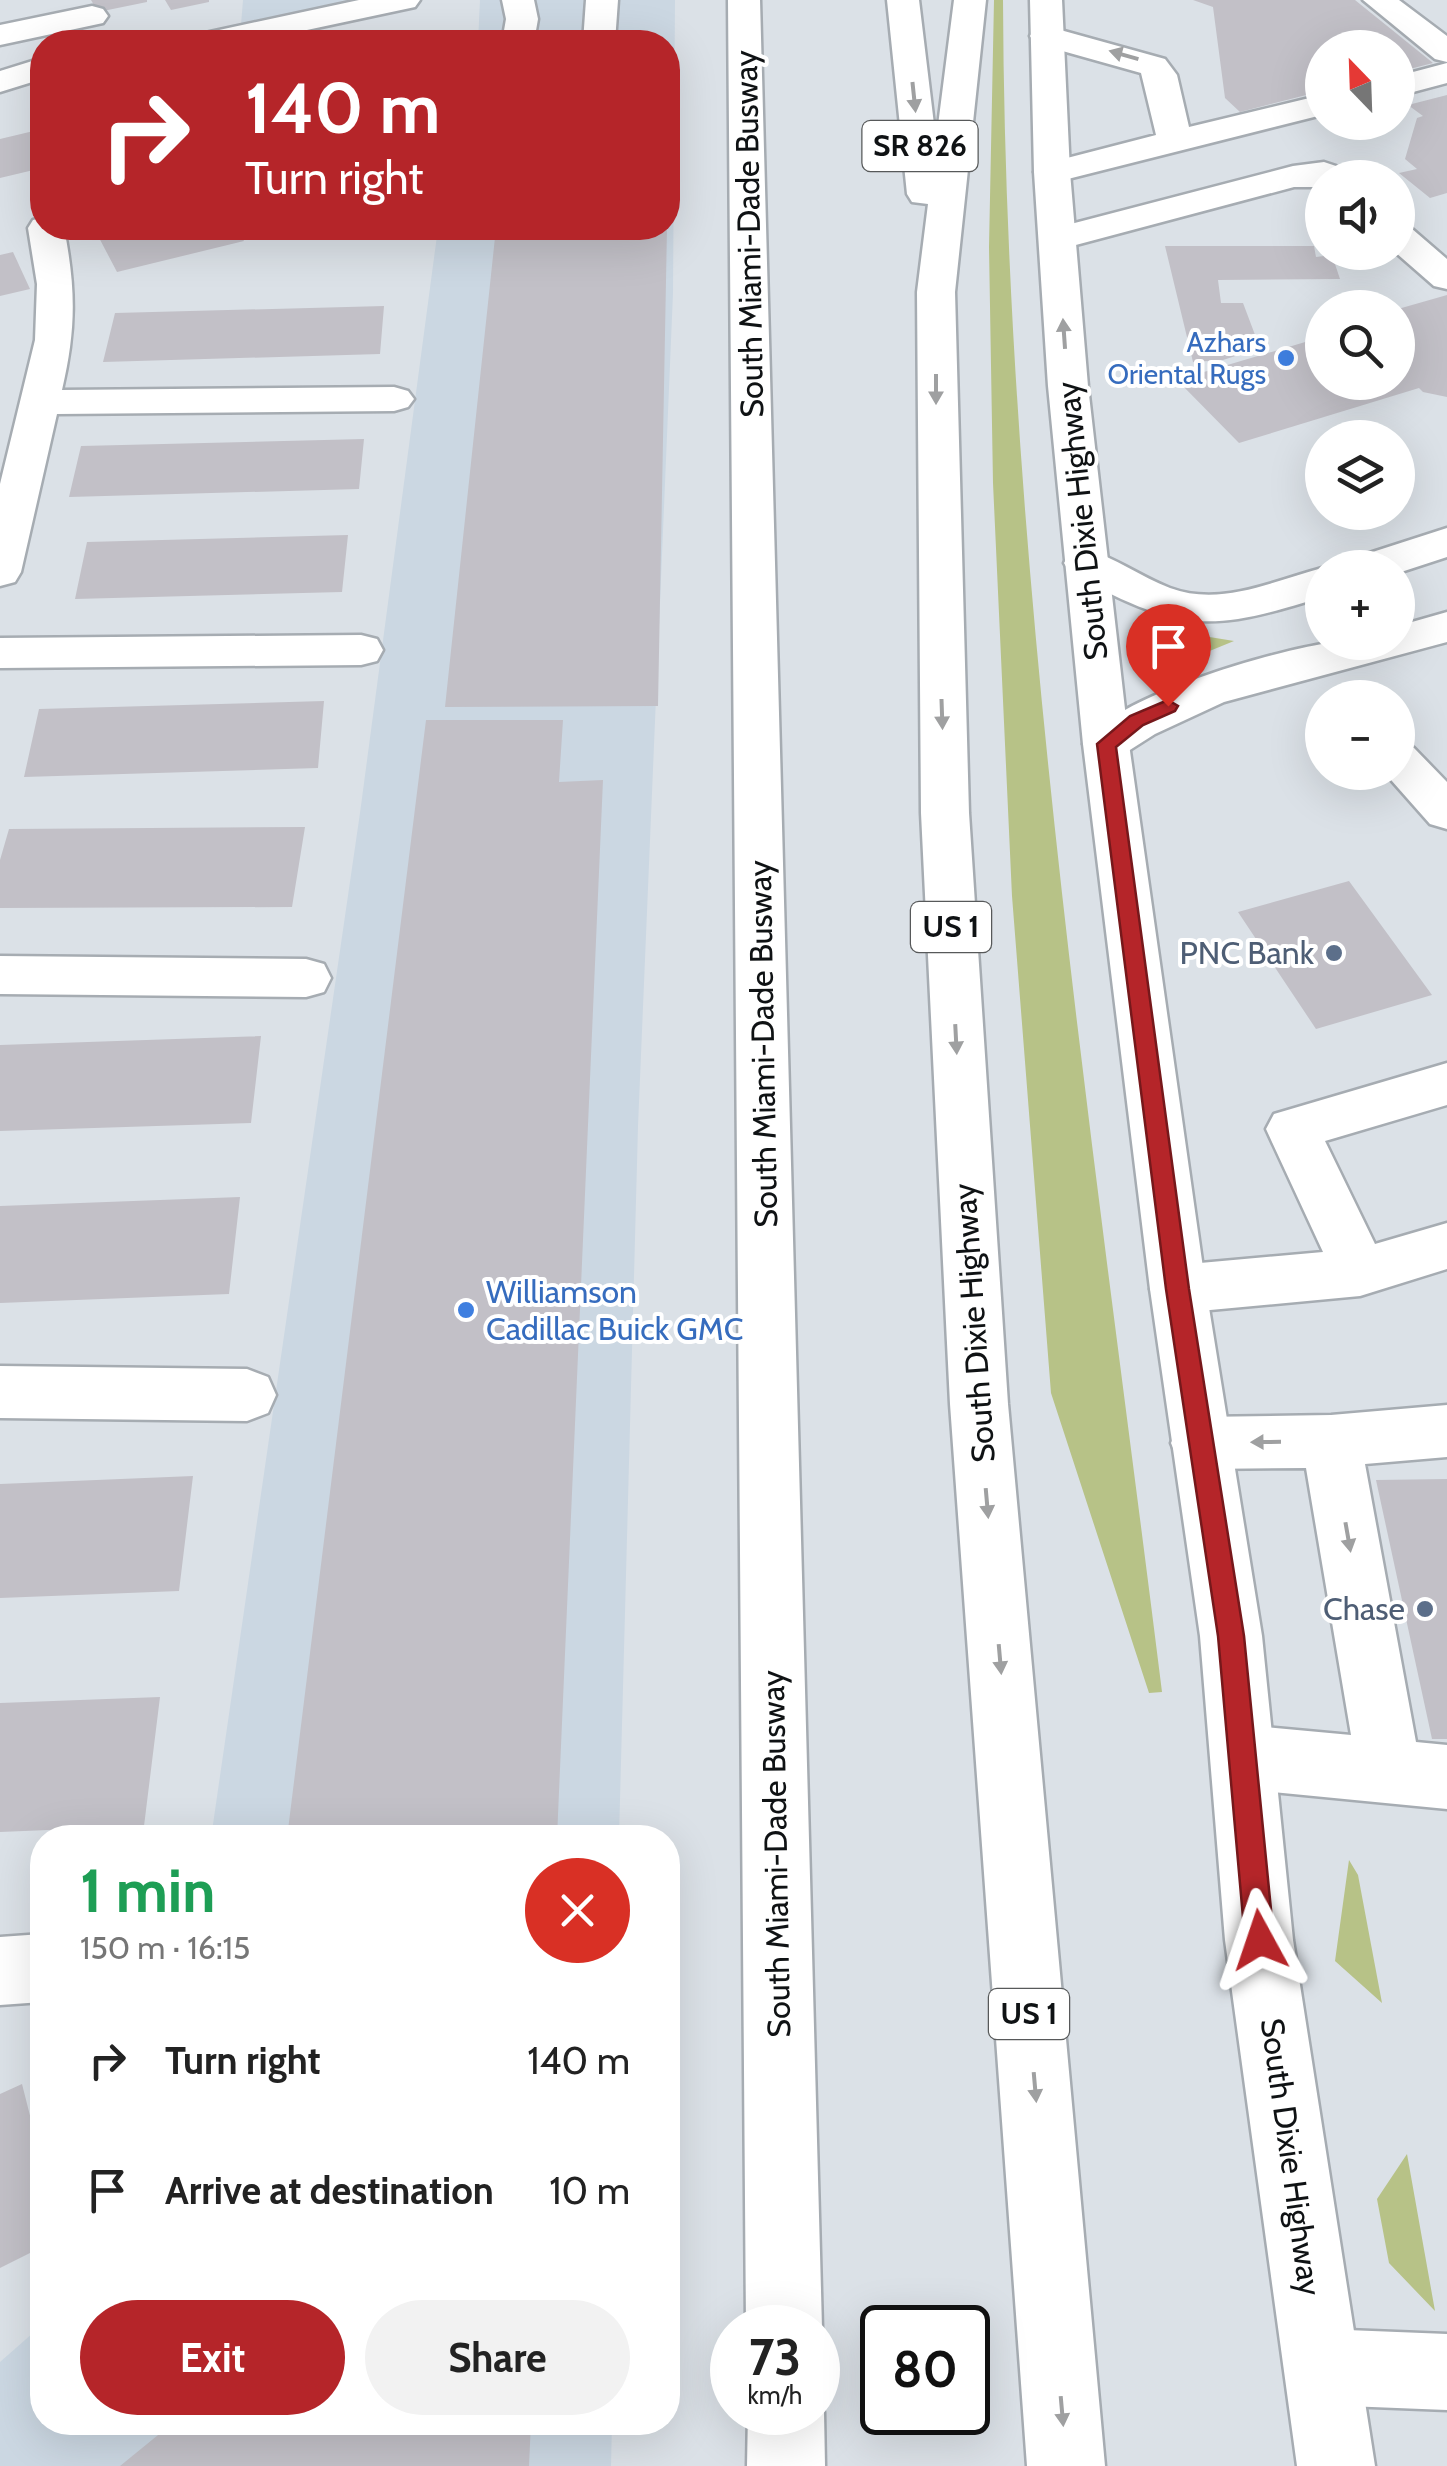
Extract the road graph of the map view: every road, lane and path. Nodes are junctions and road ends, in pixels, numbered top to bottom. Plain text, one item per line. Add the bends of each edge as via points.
1 (404, 0) edge
2 (518, 0) edge
3 (602, 0) edge
4 (744, 0) edge
5 (904, 0) edge
6 (970, 0) edge
7 (1379, 0) edge
8 (324, 8) edge
9 (92, 16) dead end
10 (1046, 18) edge
11 (249, 30) edge
12 (520, 30) edge
13 (600, 30) edge
14 (0, 35) edge
15 (1447, 52) edge
16 (30, 72) edge
17 (1447, 73) edge
18 (1415, 81) edge
19 (0, 82) edge
20 (30, 91) edge
21 (0, 94) edge
22 (1305, 109) edge
23 (1175, 142) junction
24 (1052, 172) junction
25 (1305, 175) edge
26 (1057, 239) junction
27 (42, 240) edge
28 (1415, 251) edge
29 (1447, 278) edge
30 (936, 292) junction
31 (394, 398) dead end
32 (27, 415) edge
33 (1447, 542) edge
34 (1415, 553) edge
35 (1086, 563) junction
36 (0, 572) edge
37 (1305, 588) edge
38 (1242, 608) junction
39 (1447, 627) edge
40 (1415, 636) edge
41 (360, 650) dead end
42 (0, 653) edge
43 (1319, 660) edge
44 (1298, 665) junction
45 (1313, 680) edge
46 (1106, 744) junction
47 (1415, 777) edge
48 (1447, 812) edge
49 (0, 975) edge
50 (306, 978) dead end
51 (1447, 1084) edge
52 (1447, 1246) edge
53 (1360, 1272) junction
54 (1178, 1289) junction
55 (0, 1392) edge
56 (247, 1395) dead end
57 (1447, 1431) edge
58 (1331, 1441) junction
59 (1200, 1442) junction
60 (1242, 1758) junction
61 (1418, 1774) edge
62 (30, 1969) edge
63 (0, 1971) edge
64 (784, 2305) edge
65 (1322, 2367) junction
66 (1447, 2372) edge
67 (786, 2435) edge
68 (786, 2466) edge
69 (1066, 2466) edge
70 (1336, 2466) edge

1 - 8 main road
2 - 12 main road
3 - 13 main road
4 - 64 main road, South Miami-Dade Busway
5 -> 30 main road, SR 826
6 - 30 main road, South Dixie Highway / US 1
7 - 15 main road
8 - 11 main road
9 - 14 main road
23 -> 10 main road via 1160,74 1152,66
10 - 24 main road, South Dixie Highway
16 - 19 main road
17 - 18 main road
20 - 21 main road
22 - 23 main road
23 - 24 main road
24 - 26 main road, South Dixie Highway
25 - 26 main road
35 -> 26 main road, South Dixie Highway
27 - 32 main road via 56,312
28 - 29 main road
30 -> 69 main road, South Dixie Highway / US 1 via 944,813 960,1138
31 - 32 main road
32 - 36 main road
33 - 34 main road
35 - 38 main road via 1174,607
35 - 46 main road, South Dixie Highway
37 - 38 main road
38 - 44 main road
39 - 40 main road
41 - 42 main road
43 - 44 main road
44 - 45 main road
44 - 46 main road via 1168,706
46 - 54 main road, South Dixie Highway
47 - 48 main road
49 - 50 main road
51 - 53 main road via 1293,1129
52 - 53 main road
53 - 54 main road
54 - 59 main road, South Dixie Highway
55 - 56 main road
57 - 58 main road
58 -> 59 main road
58 -> 61 main road
59 - 60 main road, South Dixie Highway via 1231,1636
60 - 61 main road
60 - 65 main road, South Dixie Highway via 1260,1940
62 - 63 main road
65 - 66 main road
65 - 70 main road, South Dixie Highway
67 - 68 main road

